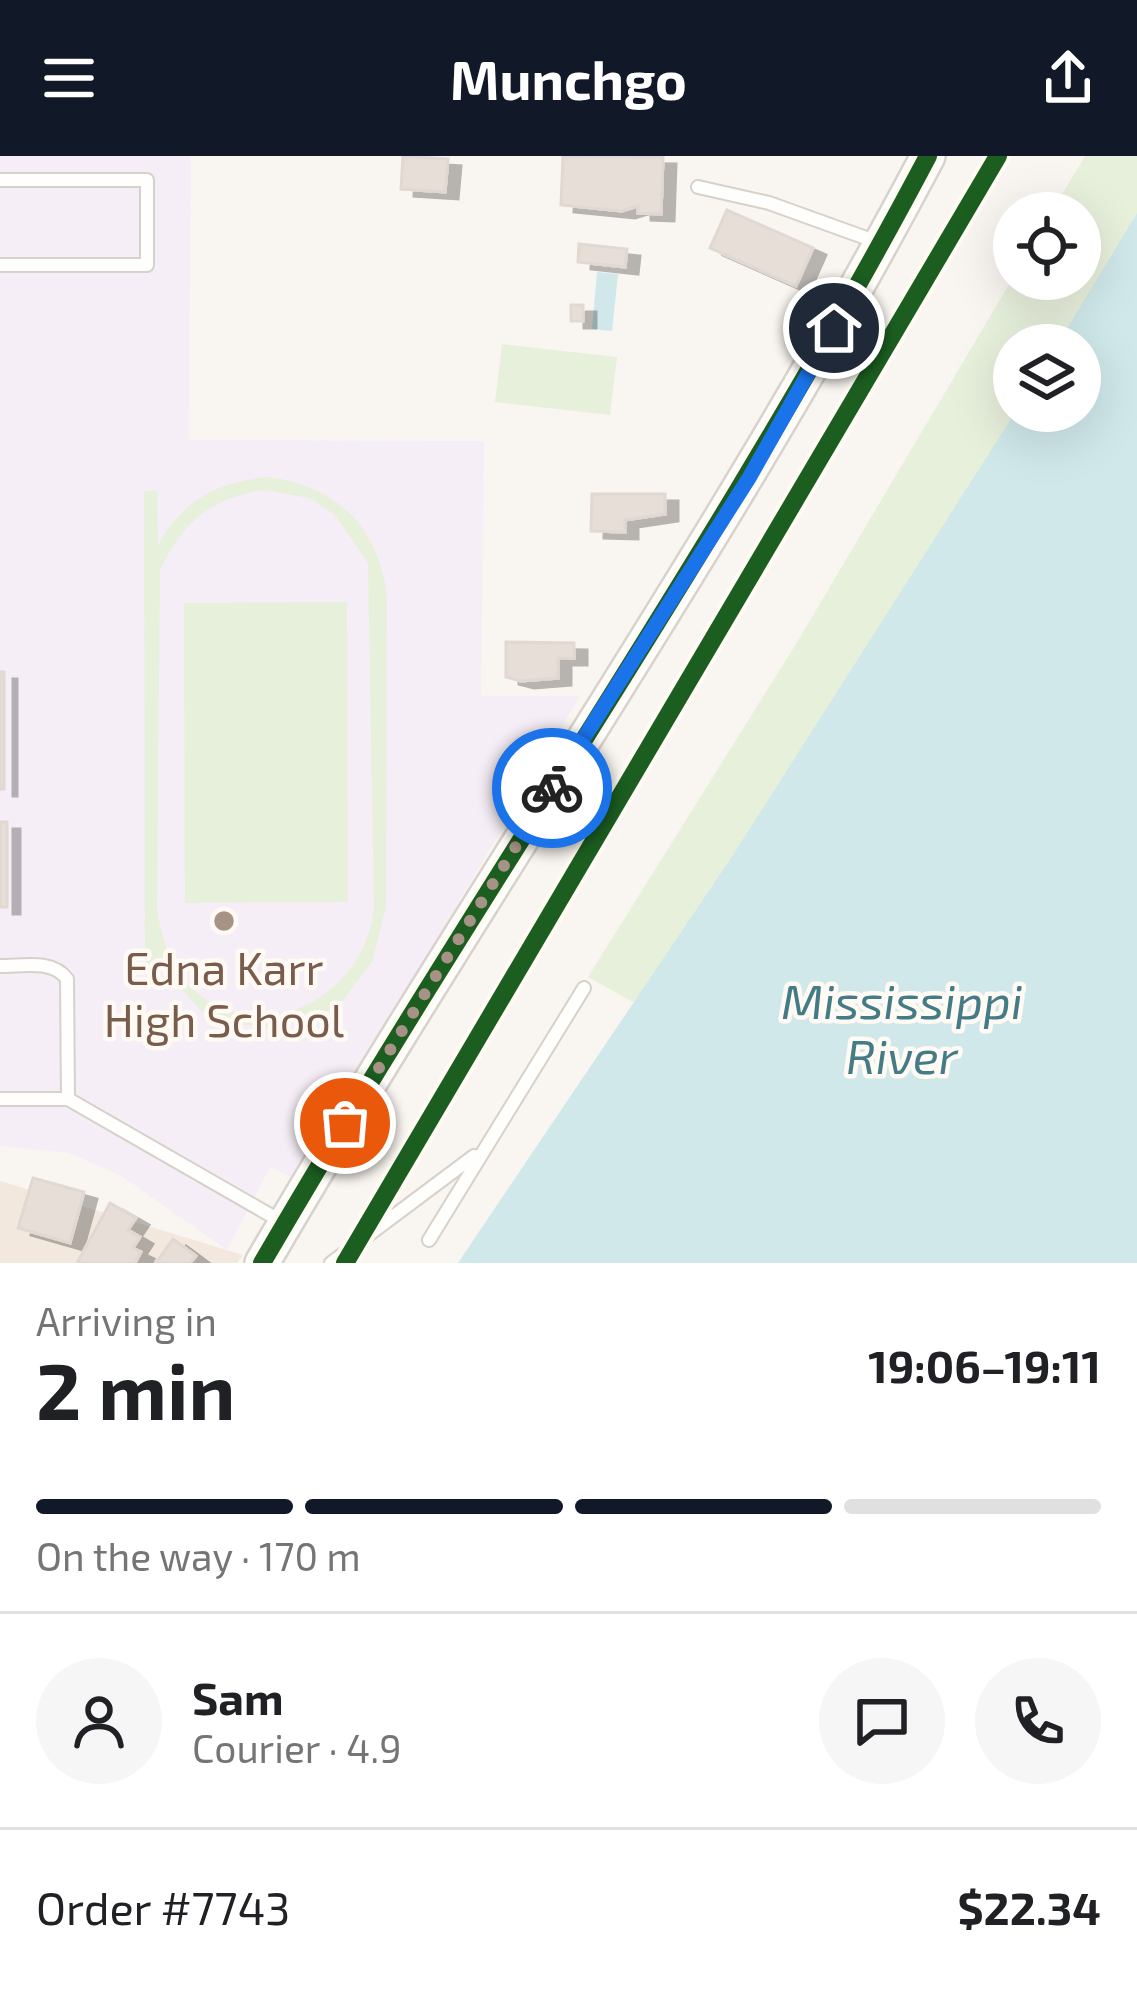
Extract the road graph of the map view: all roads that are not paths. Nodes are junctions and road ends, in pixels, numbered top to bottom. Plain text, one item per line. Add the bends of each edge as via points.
1 (928, 156) edge
2 (0, 180) edge
3 (698, 187) dead end
4 (882, 244) junction
5 (0, 265) edge
6 (0, 966) edge
7 (584, 988) dead end
8 (0, 1099) edge
9 (68, 1099) junction
10 (482, 1151) junction
11 (285, 1224) junction
12 (429, 1240) dead end
13 (262, 1263) edge
14 (331, 1263) edge

1 - 4 street
2 - 5 lane via 147,180 147,265
3 - 4 lane
4 - 11 street via 749,478 456,937
6 - 9 lane via 46,965 67,979
7 - 10 lane
8 - 9 lane
9 - 11 lane
10 - 12 lane
10 - 14 lane
11 - 13 street

